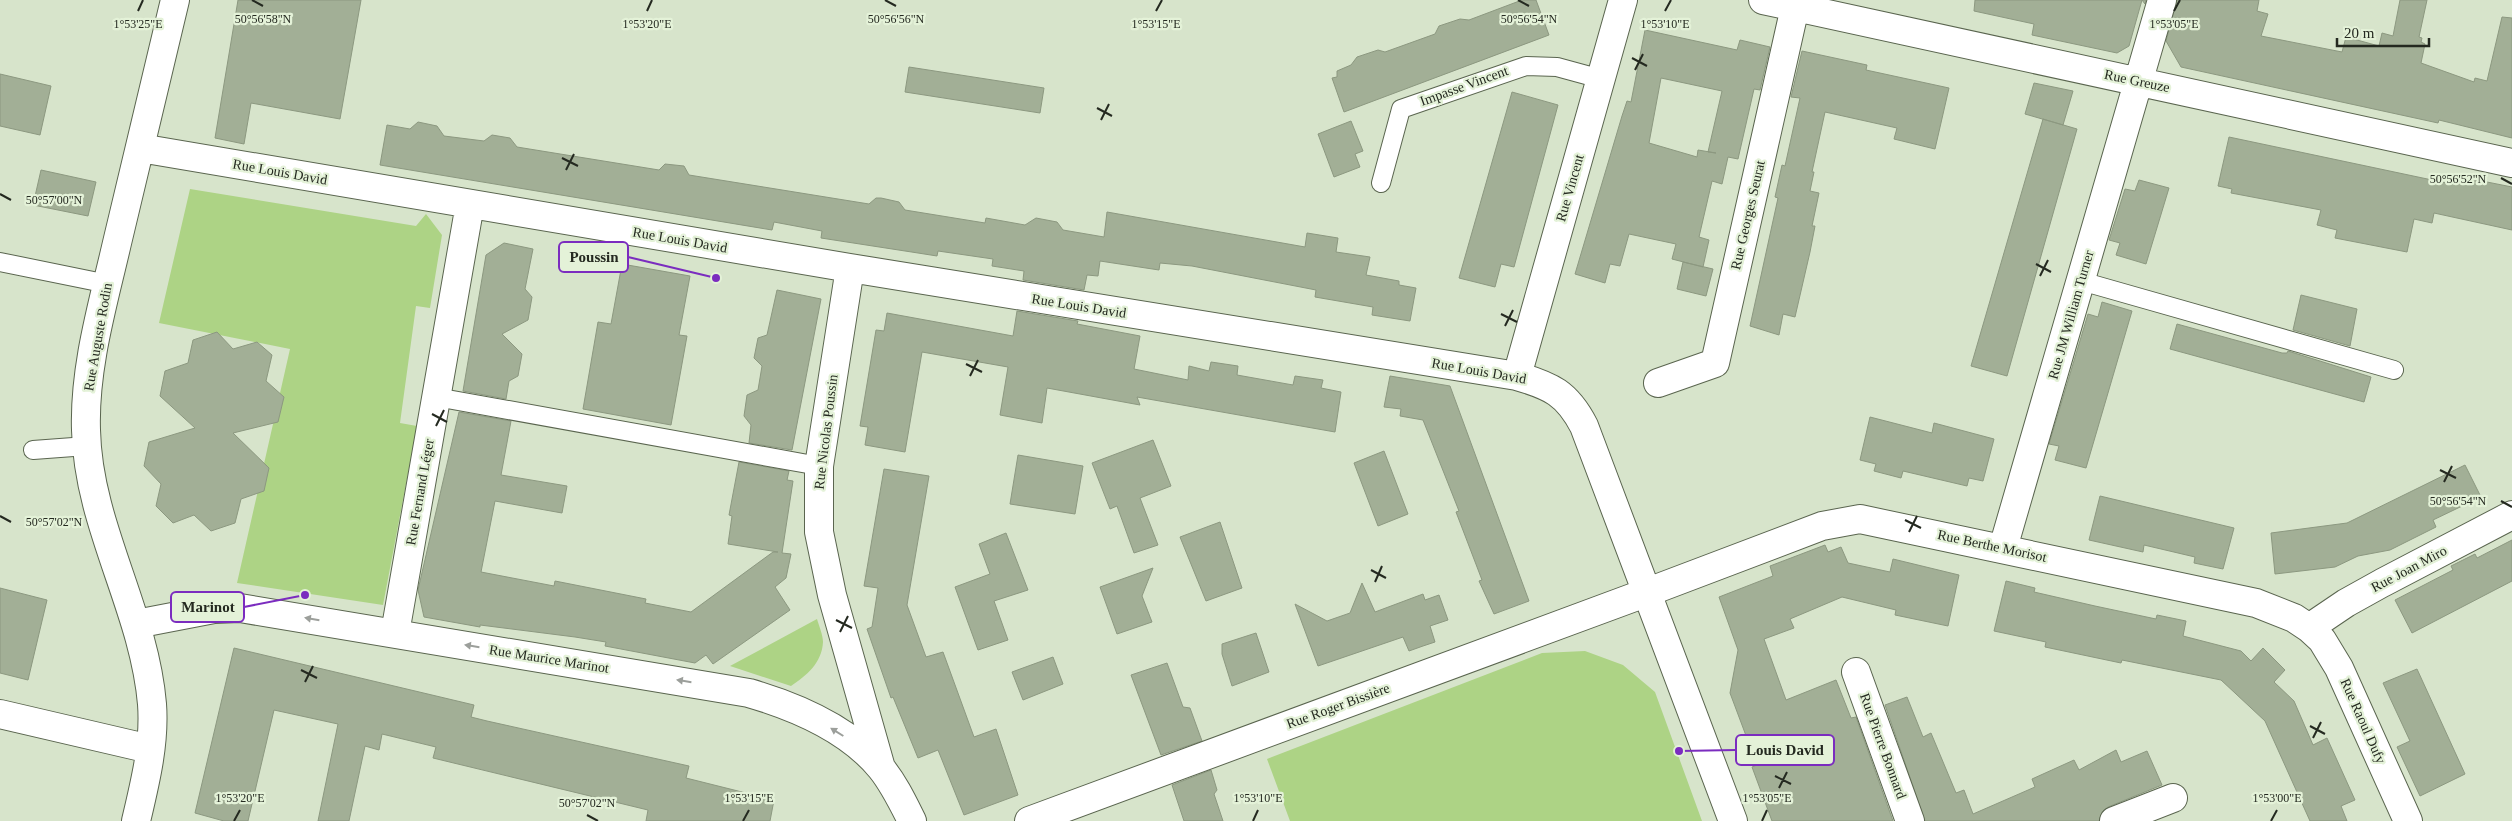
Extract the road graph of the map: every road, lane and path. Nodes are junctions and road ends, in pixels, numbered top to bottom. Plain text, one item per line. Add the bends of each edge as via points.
1 (175, 0) edge
2 (1623, 0) edge
3 (1763, 0) edge
4 (2162, 0) edge
5 (1795, 7) junction
6 (1601, 79) junction
7 (2139, 81) junction
8 (140, 148) junction
9 (2512, 163) edge
10 (1381, 182) dead end
11 (470, 204) junction
12 (0, 262) edge
13 (850, 268) junction
14 (2081, 281) junction
15 (108, 284) junction
16 (2394, 370) dead end
17 (1516, 376) junction
18 (1658, 383) dead end
19 (436, 396) junction
20 (87, 446) junction
21 (33, 450) dead end
22 (819, 466) junction
23 (2512, 515) edge
24 (2003, 548) junction
25 (1648, 592) junction
26 (136, 624) junction
27 (2309, 628) junction
28 (395, 633) junction
29 (1856, 672) dead end
30 (0, 714) edge
31 (150, 748) junction
32 (881, 768) junction
33 (2173, 798) dead end
34 (136, 821) edge
35 (912, 821) edge
36 (1029, 821) edge
37 (1732, 821) edge
38 (1910, 821) edge
39 (2114, 821) edge
40 (2408, 821) edge

1 - 8 street, Rue Auguste Rodin
2 - 6 street, Rue Vincent
3 - 5 street, Rue Greuze
4 - 7 street, Rue JM William Turner
5 - 7 street, Rue Greuze
5 - 18 street, Rue Georges Seurat via 1715,363
6 - 10 lane, Impasse Vincent via 1557,67 1526,66 1401,109
6 - 17 street, Rue Vincent
7 - 9 street, Rue Greuze
7 - 14 street, Rue JM William Turner
8 - 11 street, Rue Louis David
8 - 15 street, Rue Auguste Rodin
11 - 13 street, Rue Louis David
11 - 19 street, Rue Fernand Léger
12 - 15 lane
13 - 17 street, Rue Louis David
13 - 22 street, Rue Nicolas Poussin
14 - 16 lane
14 - 24 street, Rue JM William Turner
15 - 20 street, Rue Auguste Rodin via 86,402
17 - 25 street, Rue Louis David via 1560,393 1577,413
19 - 22 lane
19 - 28 street, Rue Fernand Léger
20 - 21 lane
20 - 26 street, Rue Auguste Rodin via 104,531
22 - 32 street, Rue Nicolas Poussin via 819,532 832,594
23 - 27 street, Rue Joan Miro via 2346,603
24 - 25 street, Rue Berthe Morisot via 1877,522 1839,522
24 - 27 street, Rue Berthe Morisot via 2256,604 2294,618
25 - 36 street, Rue Roger Bissière
25 - 37 street, Rue Louis David
28 -> 26 street, Rue Maurice Marinot via 240,608
26 - 31 street, Rue Auguste Rodin via 152,705
27 - 40 street, Rue Raoul Dufy via 2322,640 2339,668
32 -> 28 street, Rue Maurice Marinot via 844,736 824,724 799,711 749,694
29 - 38 street, Rue Pierre Bonnard
30 - 31 street
31 - 34 street, Rue Auguste Rodin
32 - 35 street, Rue Maurice Marinot
33 - 39 street

